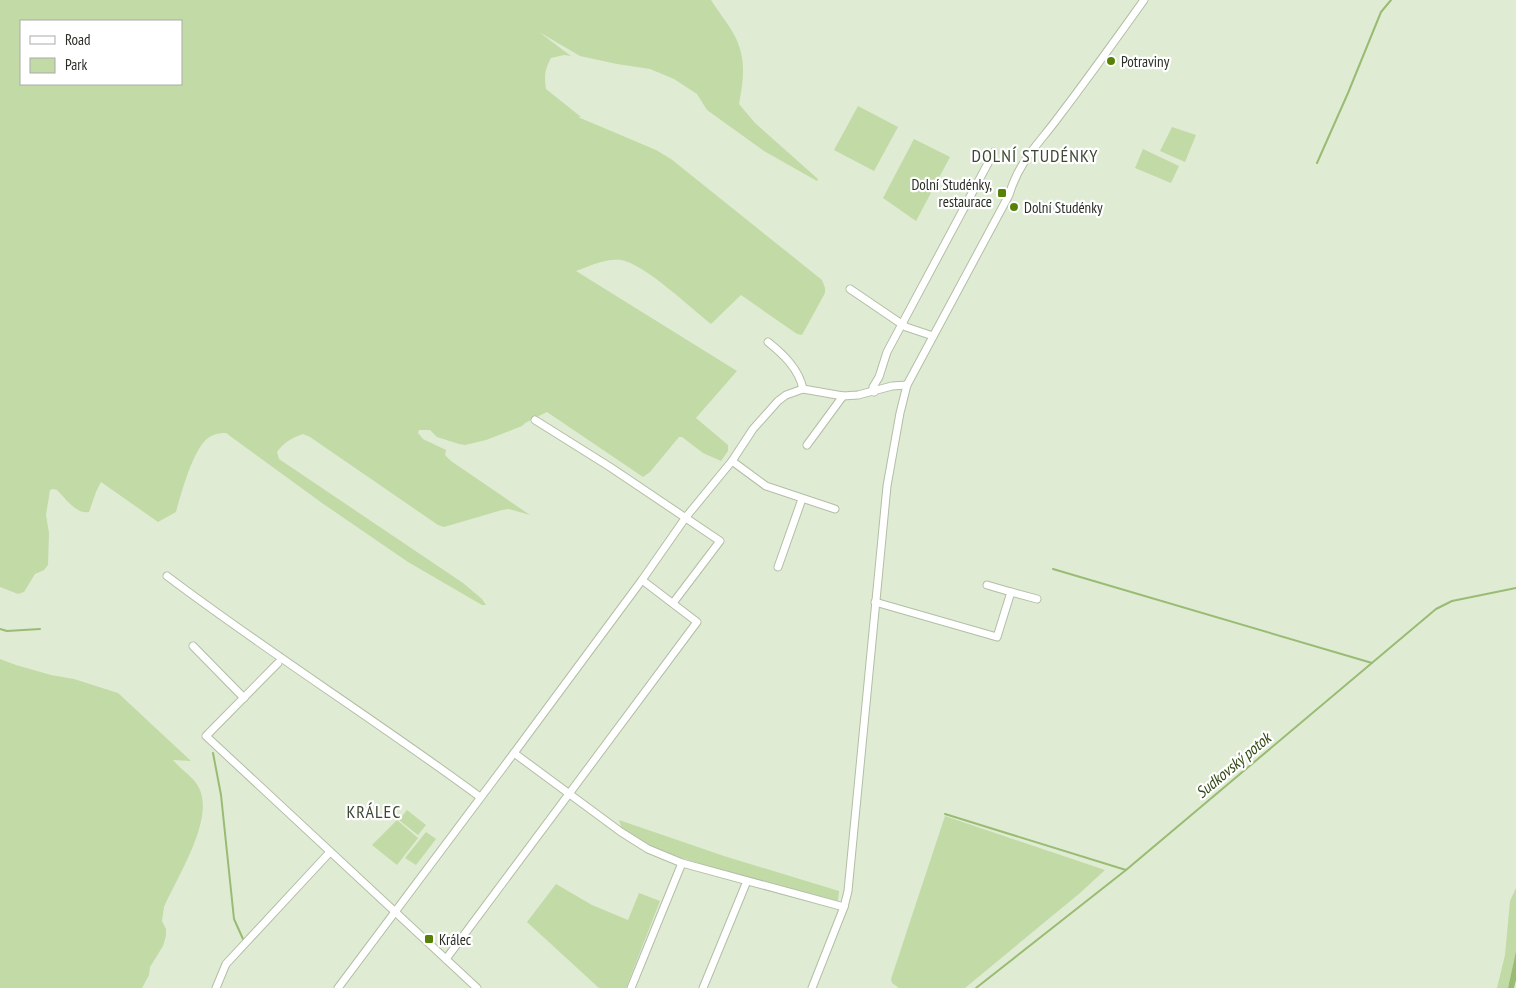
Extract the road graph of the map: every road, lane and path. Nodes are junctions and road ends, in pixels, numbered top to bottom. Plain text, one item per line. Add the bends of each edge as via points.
1 (1144, 0) edge
2 (994, 152) dead end
3 (850, 289) dead end
4 (902, 324) junction
5 (932, 336) junction
6 (768, 342) dead end
7 (907, 385) junction
8 (803, 389) junction
9 (874, 392) junction
10 (843, 396) junction
11 (535, 420) dead end
12 (807, 445) dead end
13 (732, 461) junction
14 (802, 499) junction
15 (835, 509) dead end
16 (686, 517) junction
17 (778, 567) dead end
18 (167, 576) dead end
19 (642, 580) junction
20 (987, 585) dead end
21 (1011, 592) junction
22 (1037, 599) dead end
23 (875, 602) junction
24 (673, 604) junction
25 (193, 646) dead end
26 (278, 663) dead end
27 (244, 698) junction
28 (514, 752) junction
29 (570, 793) junction
30 (480, 797) junction
31 (330, 852) junction
32 (682, 862) junction
33 (747, 881) junction
34 (844, 906) junction
35 (395, 913) junction
36 (446, 959) junction
37 (216, 988) edge
38 (338, 988) edge
39 (477, 988) edge
40 (631, 988) edge
41 (704, 988) edge
42 (812, 988) edge

1 - 5 street via 1023,161 1009,195
2 - 4 street
3 - 4 street
4 - 5 street
4 - 9 street via 887,352
5 - 7 street
6 - 8 street via 794,368
7 - 9 street
7 - 23 street via 887,486
8 - 10 street
8 - 13 street via 778,401 753,429
9 - 10 street
10 - 12 street
11 - 16 street
13 - 14 street via 766,486
13 - 16 street
14 - 15 street
14 - 17 street
16 - 19 street
16 - 24 street via 720,541
18 - 30 street
19 - 24 street
19 - 28 street
20 - 21 street
21 - 22 street
21 - 23 street via 997,636
23 - 34 street
24 - 29 street via 697,622
25 - 27 street
26 - 27 street
27 - 31 street via 206,736
28 - 29 street
28 - 30 street
29 - 32 street via 648,850
29 - 36 street
30 - 35 street
31 - 35 street
31 - 37 street via 226,964
32 - 33 street
32 - 40 street
33 - 34 street
33 - 41 street
34 - 42 street
35 - 36 street
35 - 38 street
36 - 39 street

